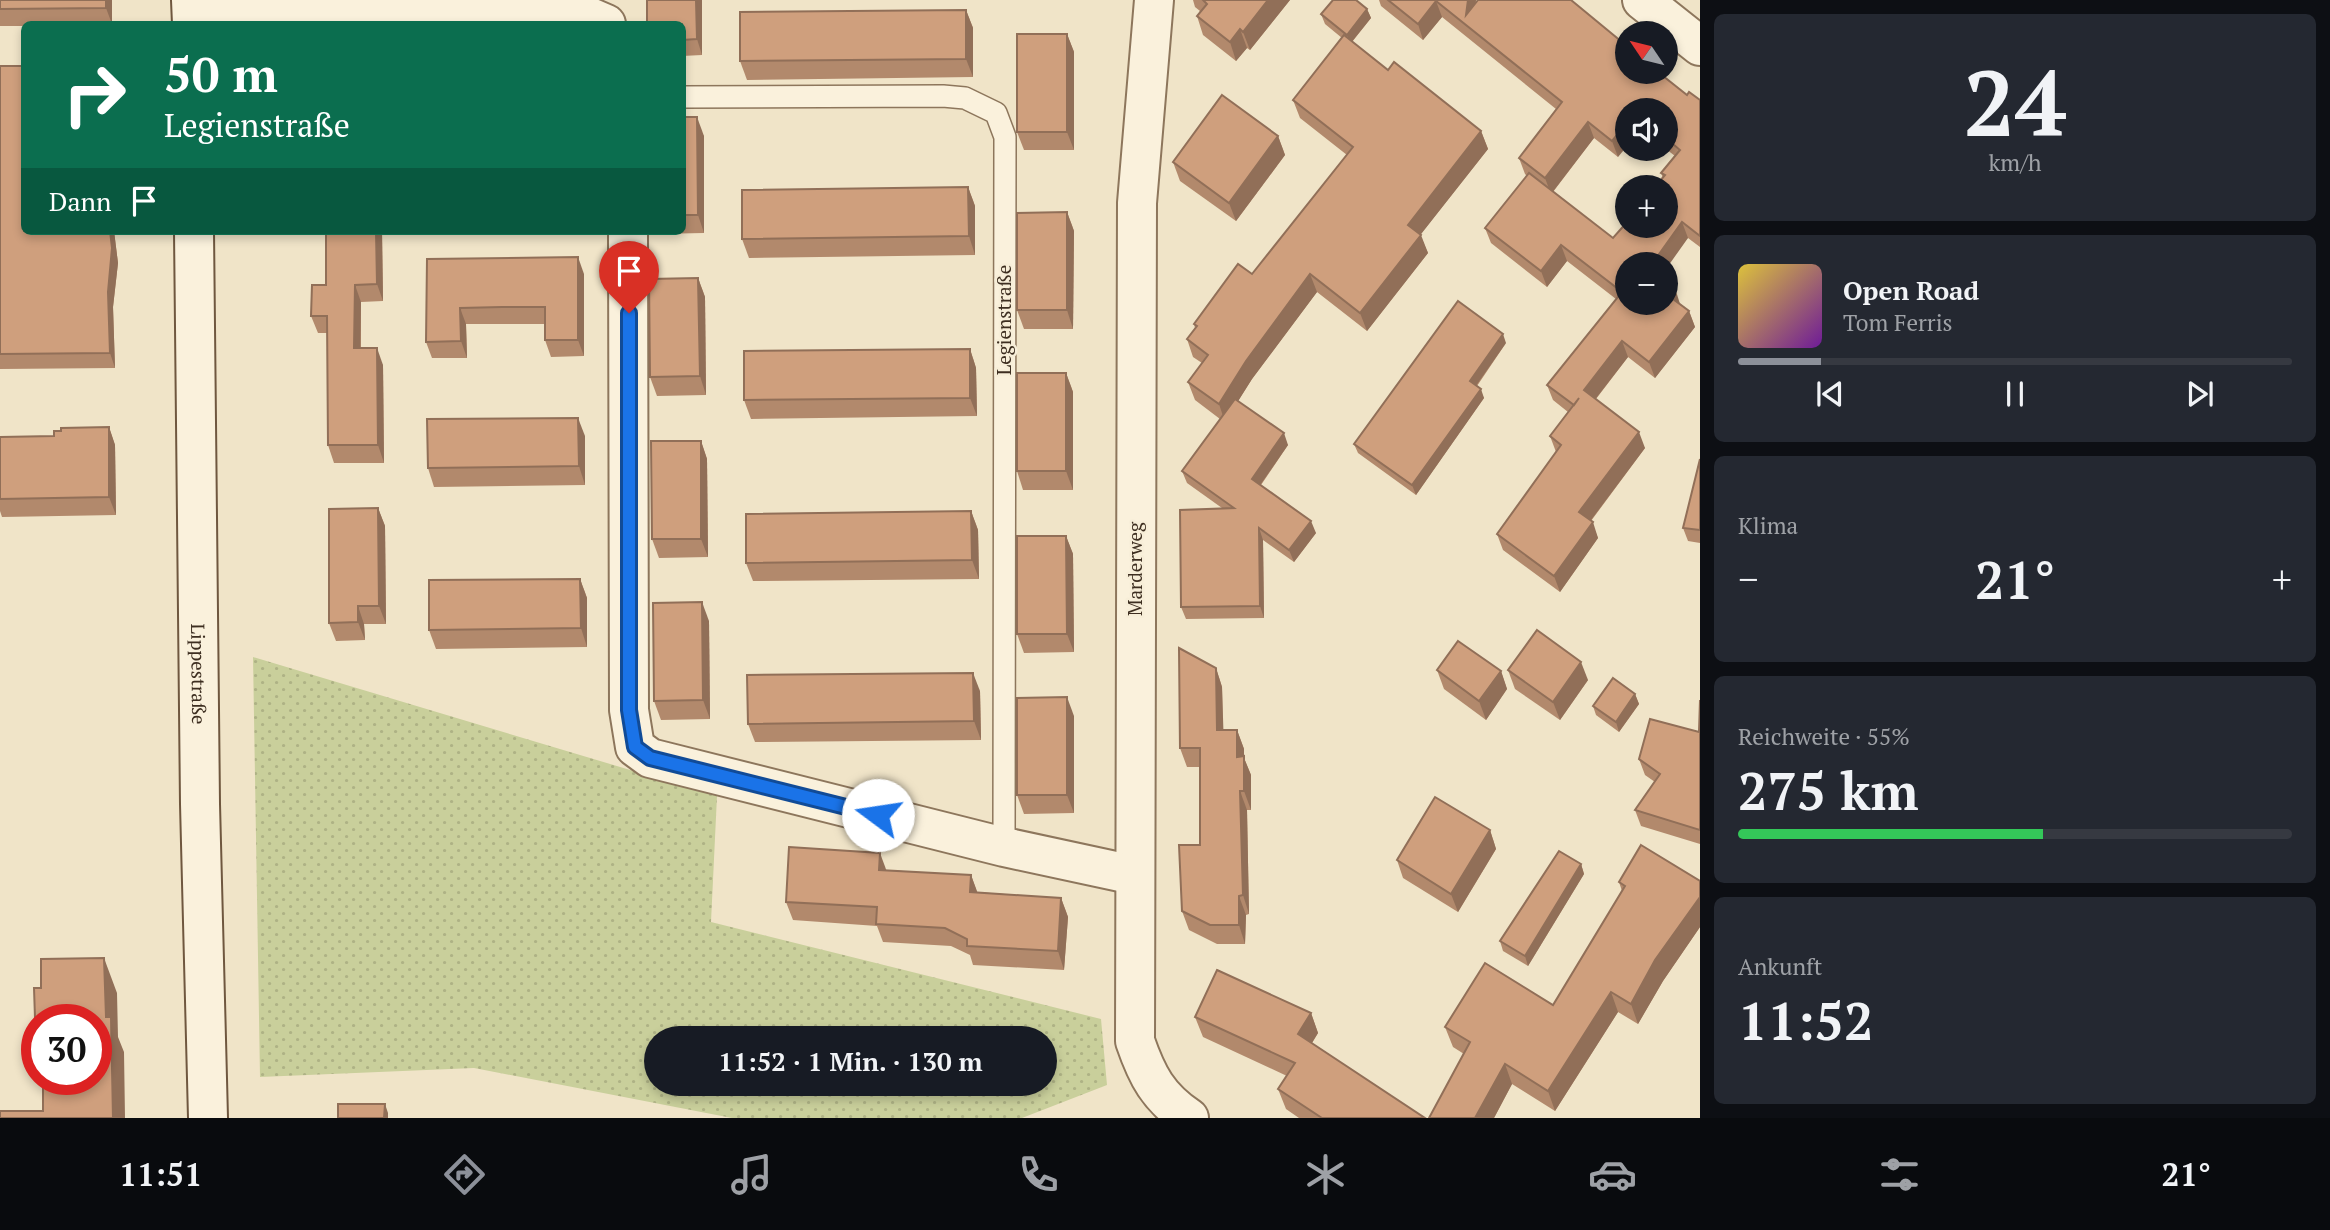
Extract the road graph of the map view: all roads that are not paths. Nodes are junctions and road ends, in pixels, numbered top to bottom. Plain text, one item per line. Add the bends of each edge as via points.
1 (1154, 0) edge
2 (1642, 0) edge
3 (192, 13) edge
4 (599, 21) edge
5 (1700, 46) edge
6 (686, 97) edge
7 (194, 235) edge
8 (628, 235) edge
9 (1004, 847) junction
10 (1134, 876) junction
11 (208, 1118) edge
12 (1189, 1118) edge

1 - 10 street, Marderweg via 1136,204
2 - 5 street
3 - 4 street via 590,17
6 - 9 lane, Legienstraße via 943,96 965,99 996,113 1005,137
7 - 11 street, Lippestraße
8 - 9 street via 629,710 635,747 650,758
9 - 10 street
10 - 12 street, Marderweg via 1135,1041 1147,1077

